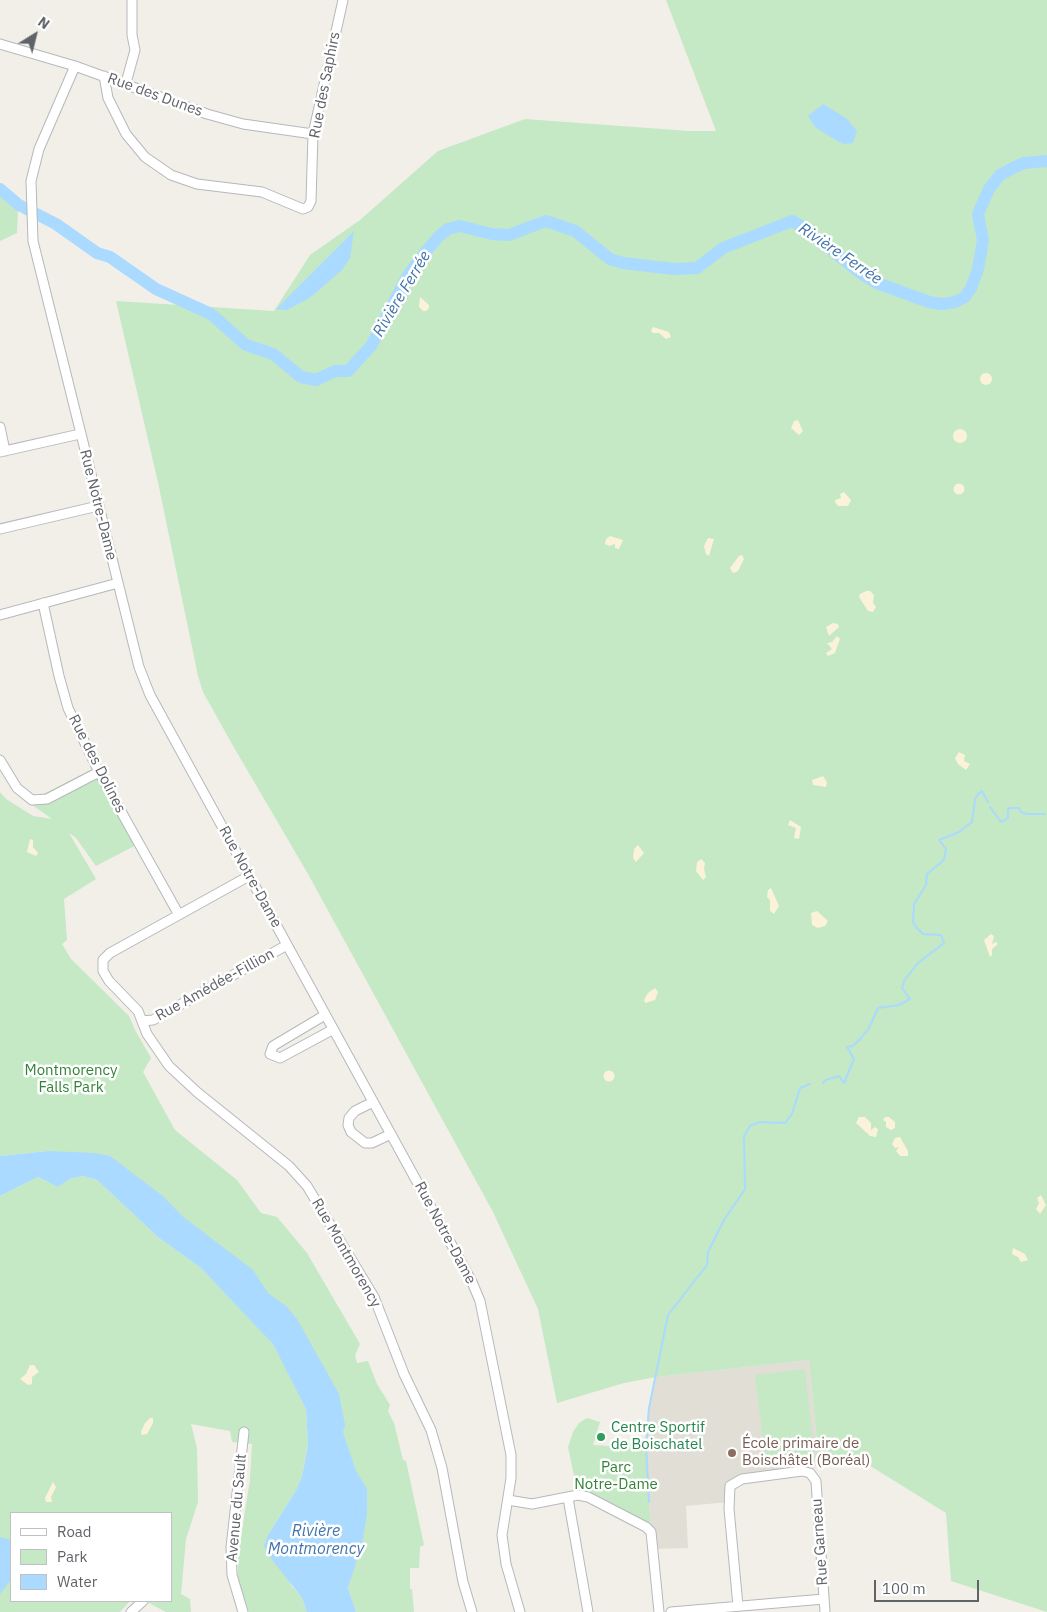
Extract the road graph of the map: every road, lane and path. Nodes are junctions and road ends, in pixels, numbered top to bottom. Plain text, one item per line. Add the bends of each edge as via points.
1 (132, 0) edge
2 (342, 0) edge
3 (0, 44) edge
4 (75, 66) junction
5 (104, 76) junction
6 (126, 83) junction
7 (313, 134) junction
8 (0, 426) edge
9 (80, 434) junction
10 (3, 452) edge
11 (98, 506) junction
12 (0, 529) edge
13 (118, 584) junction
14 (43, 603) junction
15 (0, 615) edge
16 (0, 760) edge
17 (99, 772) junction
18 (249, 876) junction
19 (179, 914) junction
20 (288, 945) junction
21 (325, 1015) junction
22 (142, 1021) junction
23 (332, 1030) junction
24 (373, 1102) junction
25 (391, 1134) junction
26 (244, 1432) dead end
27 (568, 1498) junction
28 (508, 1500) junction
29 (824, 1599) junction
30 (141, 1602) edge
31 (738, 1606) junction
32 (132, 1612) edge
33 (243, 1612) edge
34 (472, 1612) edge
35 (520, 1612) edge
36 (588, 1612) edge
37 (659, 1612) edge
38 (671, 1612) edge
39 (825, 1612) edge

1 - 6 street via 135,50
2 - 7 street, Rue des Saphirs
3 - 4 street, Rue des Dunes
4 - 5 street, Rue des Dunes
4 - 9 street, Rue Notre-Dame via 39,149 31,180 30,201 33,241
5 - 6 street, Rue des Dunes
5 - 7 street, Rue des Saphirs via 108,98 126,134 145,157 171,175 197,184 262,192 303,209 308,207 311,201
6 - 7 street, Rue des Dunes via 243,124
8 - 10 street
9 - 10 street
9 - 11 street, Rue Notre-Dame
11 - 12 street
11 - 13 street, Rue Notre-Dame
13 - 14 street
13 - 18 street, Rue Notre-Dame via 139,666 150,695
14 - 15 street
14 - 17 street, Rue des Dolines via 68,708
16 - 17 street via 17,788 32,800 47,798
17 - 19 street, Rue des Dolines
18 - 19 street
18 - 20 street, Rue Notre-Dame
19 - 22 street, Rue Montmorency via 103,960 109,981 128,999
20 - 21 street, Rue Notre-Dame
20 - 22 street, Rue Amédée-Fillion via 153,1020
21 - 23 street, Rue Notre-Dame
21 - 23 street via 274,1046 270,1054 280,1058
22 - 34 street, Rue Montmorency via 169,1066 289,1166 306,1186 374,1297 404,1374 431,1430
23 - 24 street, Rue Notre-Dame
24 - 25 street, Rue Notre-Dame
24 - 25 street via 349,1118 351,1132 365,1143
25 - 28 street, Rue Notre-Dame via 480,1301 511,1455 512,1478
26 - 33 street, Avenue du Sault via 231,1547 232,1576
27 - 28 street via 532,1504
27 - 36 street
27 - 37 street via 588,1497 650,1532
28 - 35 street, Rue Notre-Dame via 502,1535 504,1554
29 - 31 street
29 - 31 street, Rue Garneau via 816,1481 810,1473 802,1471 742,1479 730,1486 729,1509
29 - 39 street, Rue Garneau
30 - 32 street
31 - 38 street

